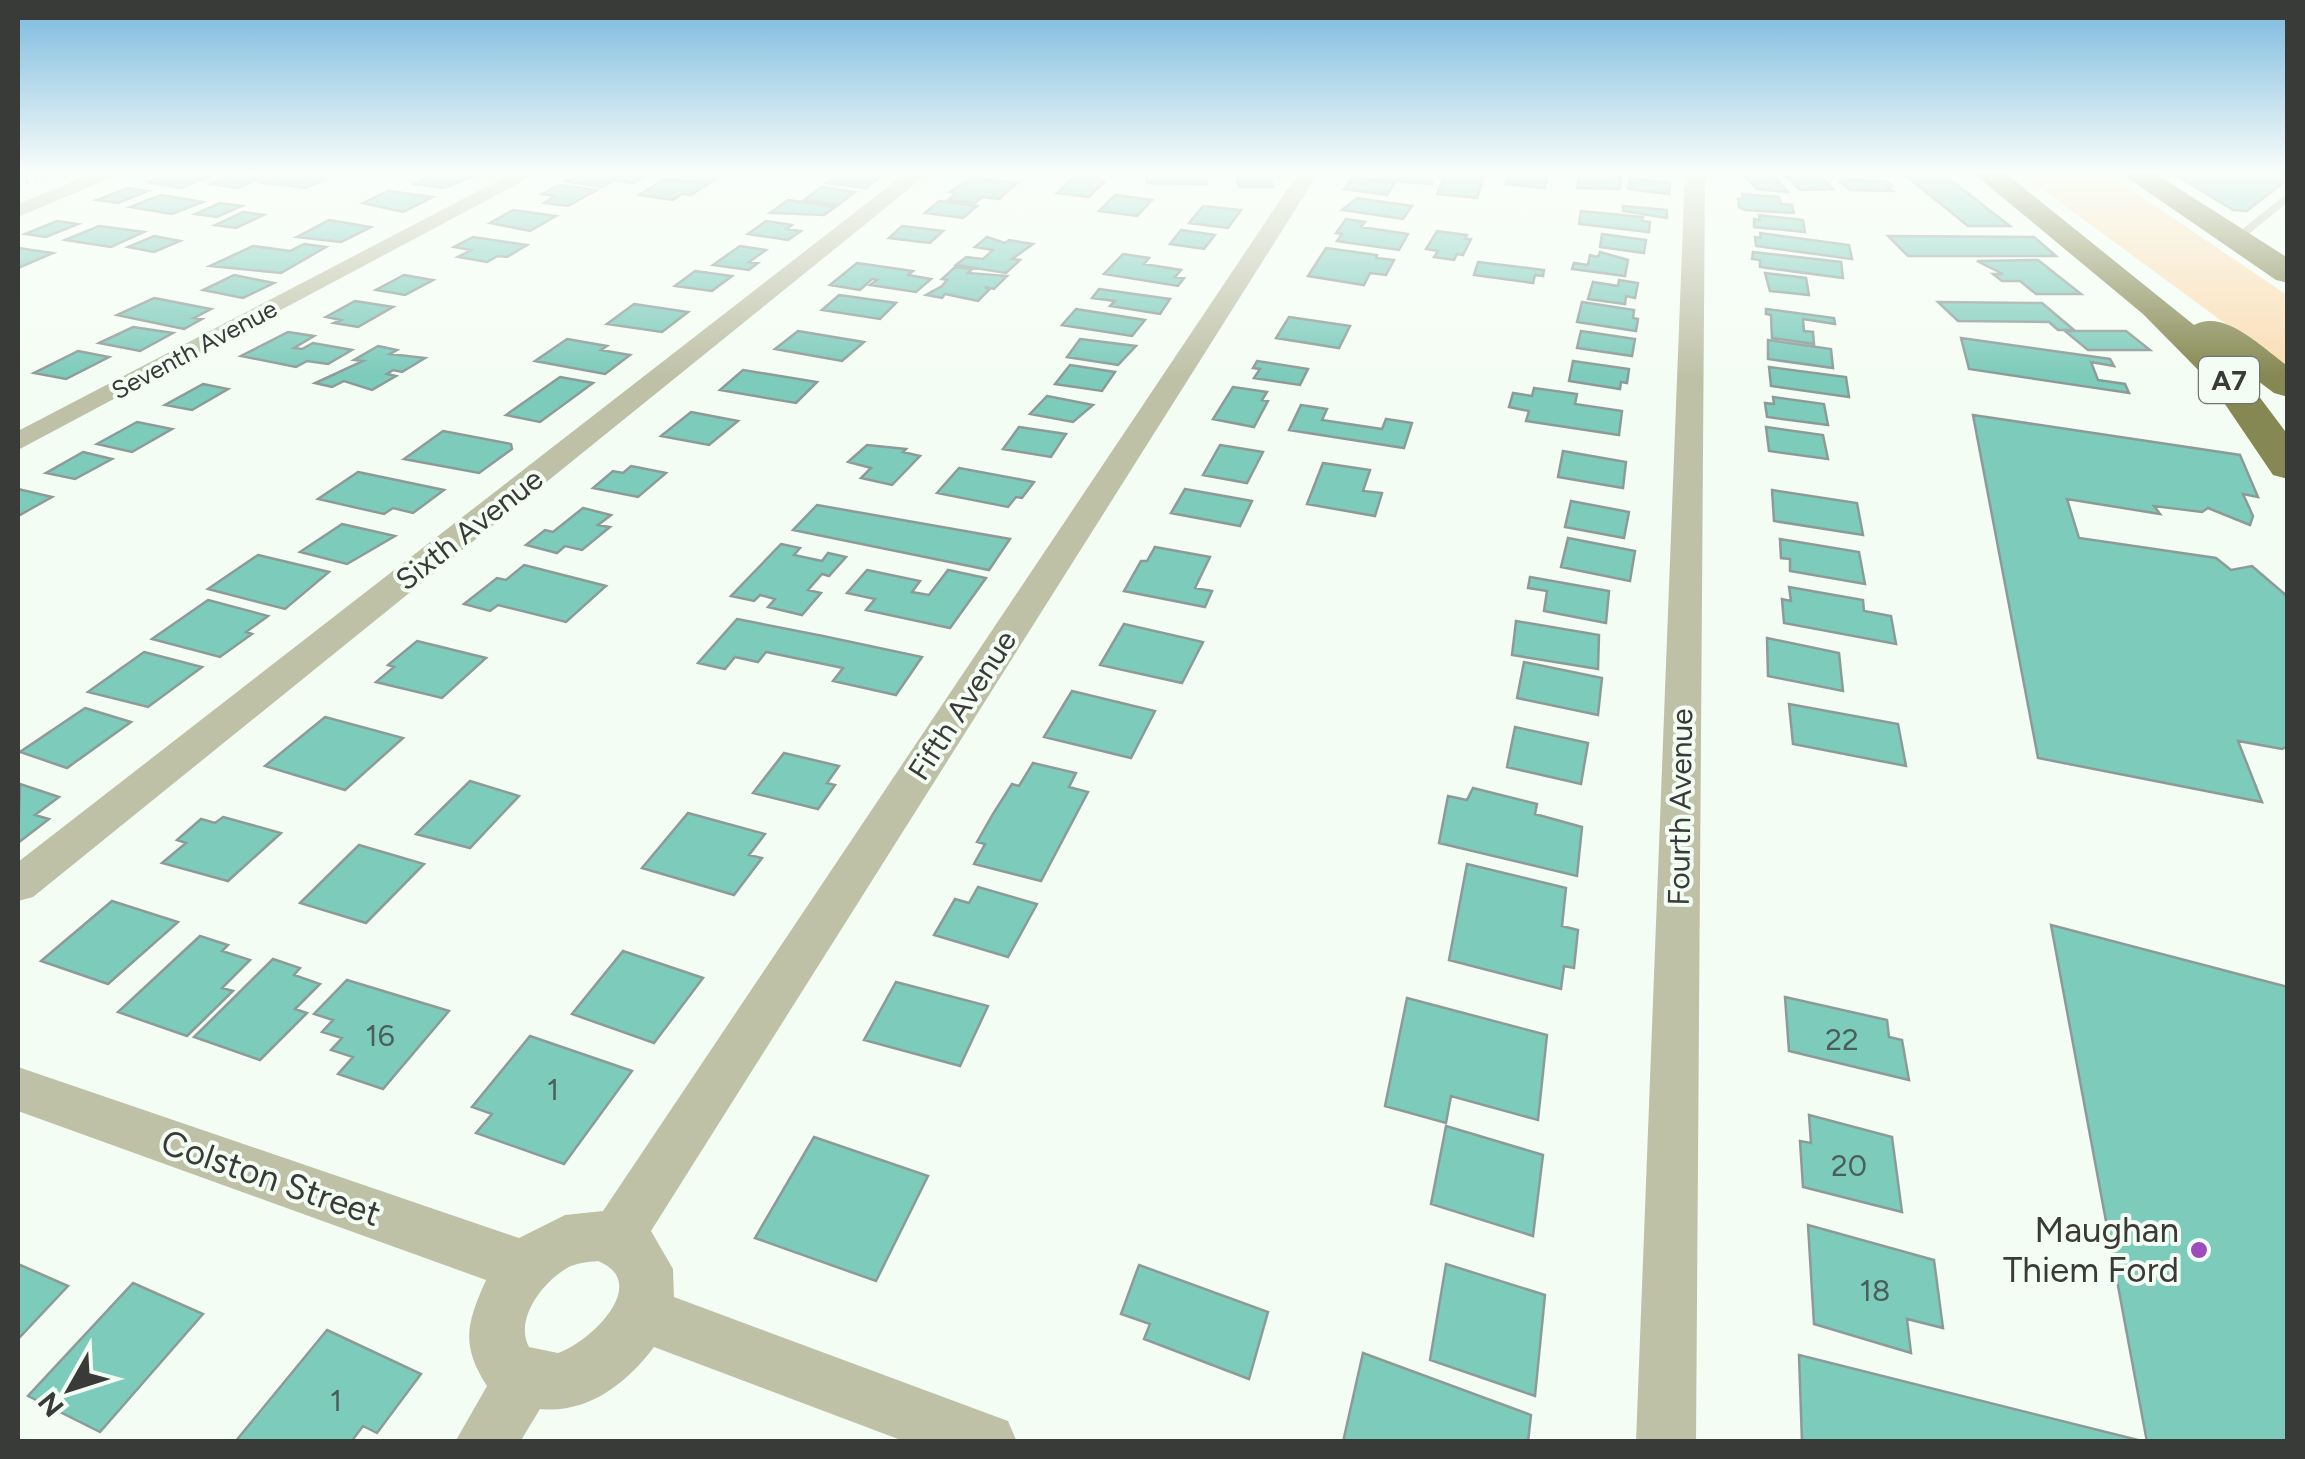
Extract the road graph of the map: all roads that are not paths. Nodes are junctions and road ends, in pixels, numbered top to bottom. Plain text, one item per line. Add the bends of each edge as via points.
1 (401, 240) edge
2 (834, 240) edge
3 (1265, 240) edge
4 (1693, 240) edge
5 (2071, 240) edge
6 (2239, 240) edge
7 (2288, 273) edge
8 (2155, 307) junction
9 (2288, 385) edge
10 (18, 442) edge
11 (2288, 466) edge
12 (18, 885) edge
13 (18, 1089) edge
14 (616, 1238) junction
15 (524, 1268) junction
16 (642, 1314) junction
17 (526, 1378) junction
18 (486, 1442) edge
19 (987, 1442) edge
20 (1666, 1442) edge

1 - 10 street, Seventh Avenue
2 - 12 street, Sixth Avenue
3 - 14 street, Fifth Avenue
4 - 20 street, Fourth Avenue
5 - 8 highway, A7
6 - 7 highway
8 - 9 highway via 2222,335
8 - 11 highway, A7 via 2224,374
13 - 15 street, Colston Street
14 - 15 street via 573,1238
14 - 16 street via 645,1267
15 - 17 street via 504,1296 497,1346
16 - 17 street via 628,1339 580,1376
16 - 19 street
17 - 18 street

